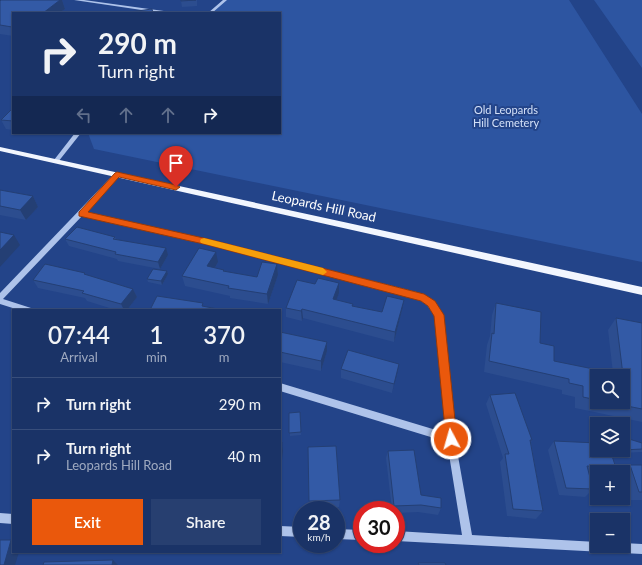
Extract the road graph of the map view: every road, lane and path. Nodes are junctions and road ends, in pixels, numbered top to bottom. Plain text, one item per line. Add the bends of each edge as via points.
1 (76, 0) edge
2 (225, 0) edge
3 (165, 12) edge
4 (211, 12) edge
5 (77, 134) edge
6 (0, 149) edge
7 (56, 162) junction
8 (117, 174) junction
9 (82, 214) junction
10 (642, 291) edge
11 (0, 298) edge
12 (0, 301) edge
13 (25, 309) edge
14 (281, 387) edge
15 (451, 439) junction
16 (0, 518) edge
17 (12, 519) edge
18 (281, 531) edge
19 (293, 532) edge
20 (405, 536) edge
21 (468, 540) junction
22 (642, 549) edge

1 - 3 street
2 - 4 street
5 - 7 street
6 - 7 main road, Leopards Hill Road
7 - 8 main road, Leopards Hill Road
8 - 9 street
8 - 10 main road, Leopards Hill Road
9 - 11 street
9 - 15 street via 208,242 424,298 432,304 439,315
12 - 13 street
14 - 15 street
15 - 21 street
16 - 17 street
18 - 19 street
20 - 21 street
21 - 22 street

